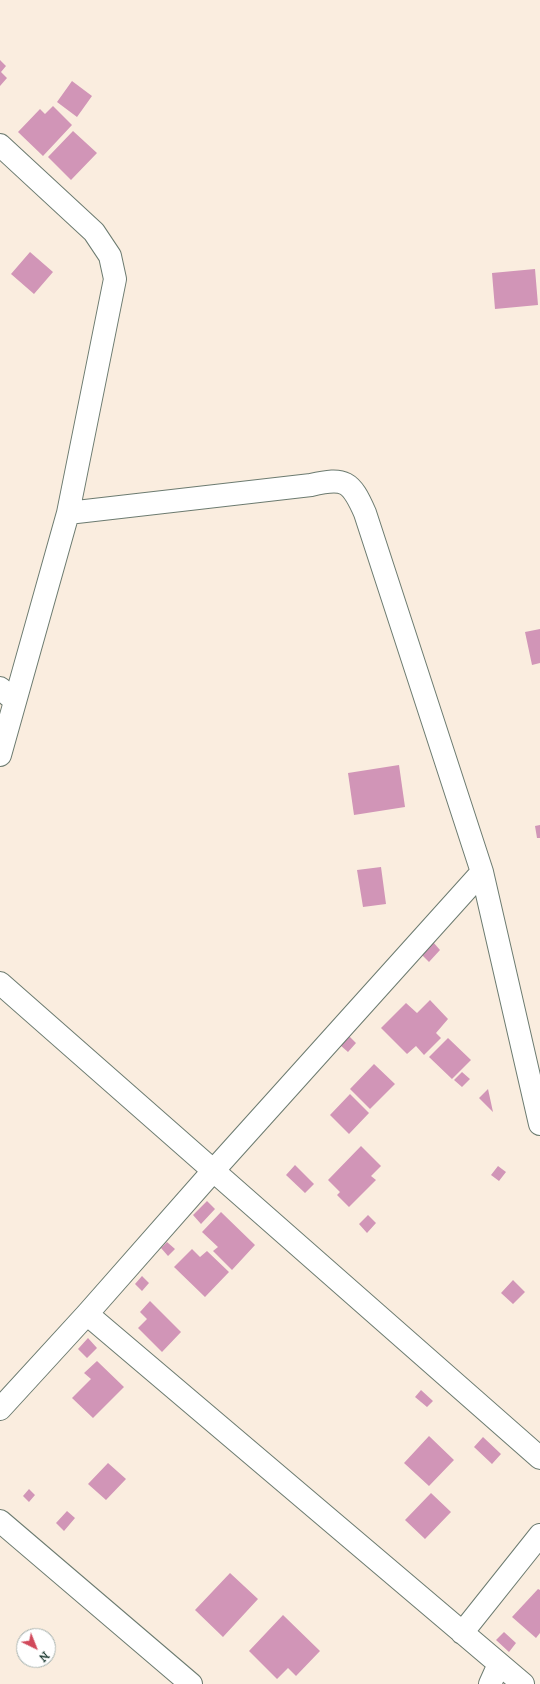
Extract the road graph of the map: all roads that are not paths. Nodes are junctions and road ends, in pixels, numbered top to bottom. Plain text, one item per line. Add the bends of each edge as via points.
1 (0, 145) edge
2 (68, 513) junction
3 (8, 695) edge
4 (0, 755) edge
5 (482, 872) junction
6 (0, 983) edge
7 (540, 1124) edge
8 (213, 1171) junction
9 (87, 1314) junction
10 (0, 1409) edge
11 (540, 1458) edge
12 (0, 1521) edge
13 (540, 1535) edge
14 (462, 1633) junction
15 (499, 1664) junction
16 (191, 1684) edge
17 (490, 1684) edge
18 (523, 1684) edge

1 - 2 street via 94,232 110,256 115,279
2 - 3 street
2 - 5 street via 330,481 345,483 354,490 365,514
3 - 4 street
5 - 7 street
5 - 8 street
6 - 8 street
8 - 9 street
8 - 11 street
9 - 10 street
9 - 14 street
12 - 16 street
13 - 14 street
14 - 15 street
15 - 17 street
15 - 18 street

